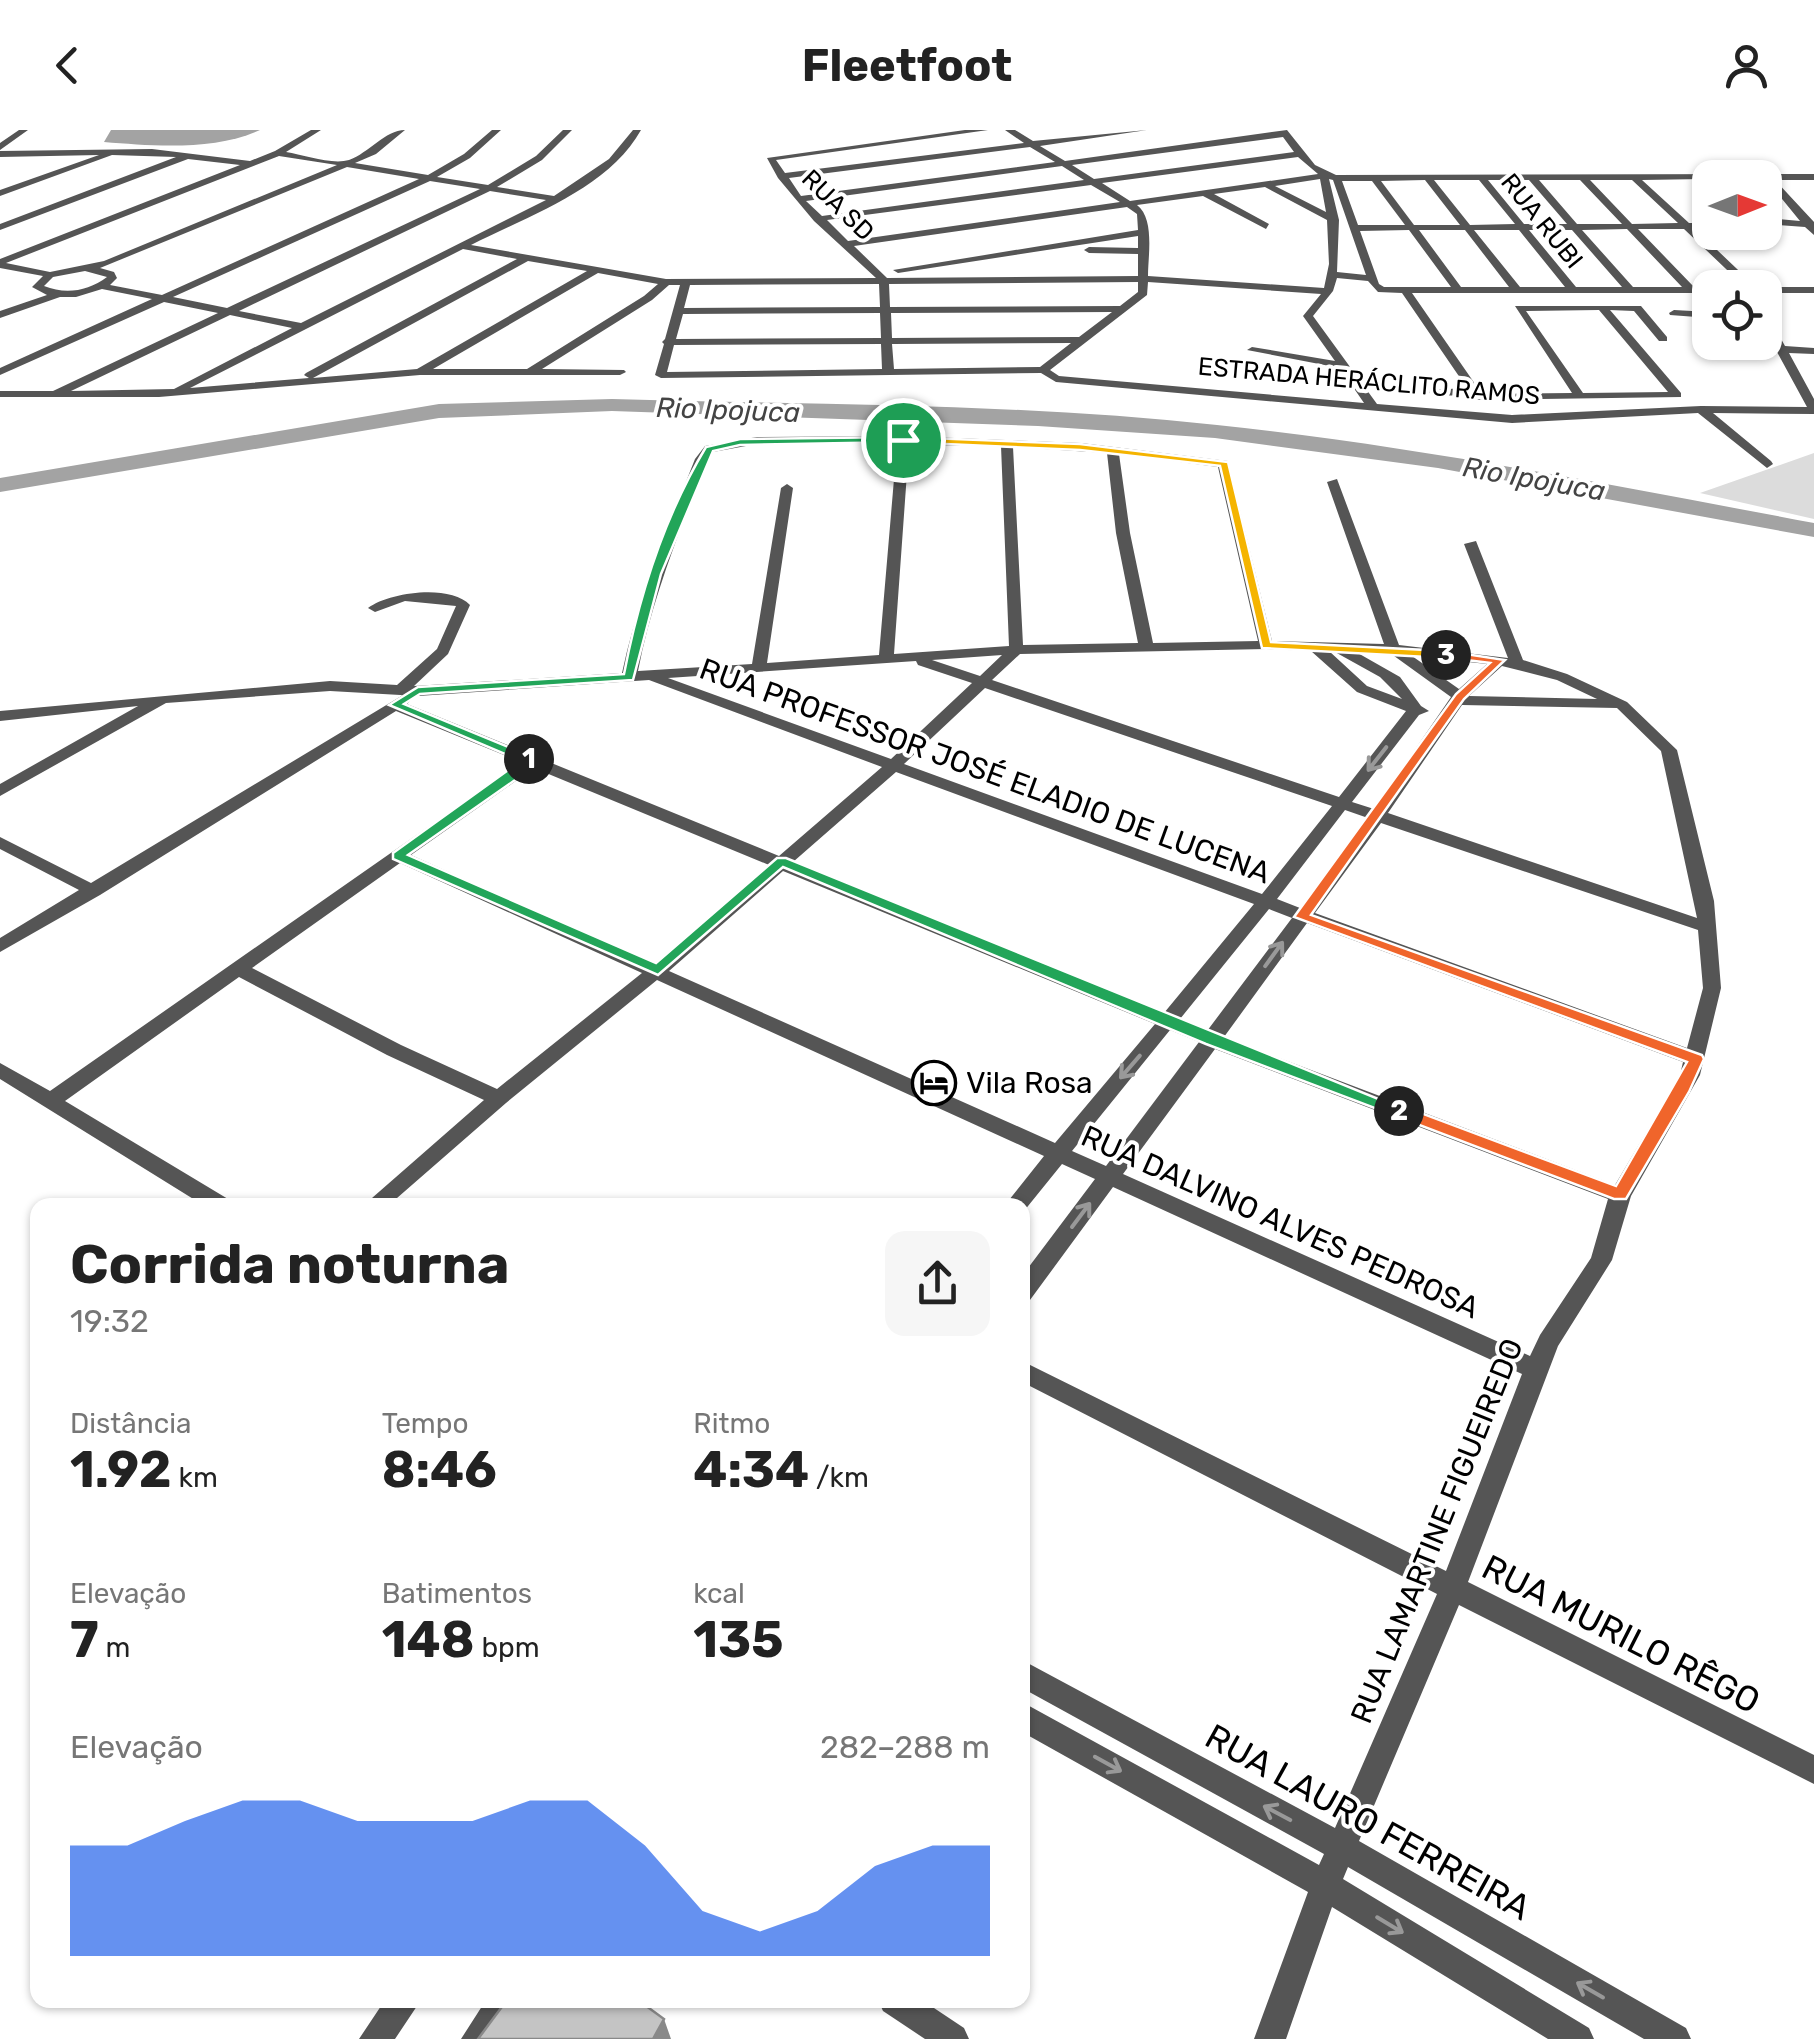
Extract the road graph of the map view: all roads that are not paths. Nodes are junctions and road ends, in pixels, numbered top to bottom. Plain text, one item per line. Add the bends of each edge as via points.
1 (24, 130) edge
2 (316, 130) edge
3 (402, 130) edge
4 (414, 130) edge
5 (497, 130) edge
6 (568, 130) edge
7 (637, 130) edge
8 (984, 130) edge
9 (1010, 130) edge
10 (1143, 130) edge
11 (1284, 132) edge
12 (1029, 144) junction
13 (0, 150) edge
14 (113, 151) junction
15 (278, 153) junction
16 (1299, 154) junction
17 (191, 155) junction
18 (1058, 162) junction
19 (251, 163) junction
20 (352, 165) junction
21 (781, 176) junction
22 (1324, 176) junction
23 (1782, 176) edge
24 (1814, 176) edge
25 (1481, 177) junction
26 (1531, 177) junction
27 (1582, 177) junction
28 (1634, 177) junction
29 (1692, 177) edge
30 (429, 178) junction
31 (1336, 178) junction
32 (1374, 178) junction
33 (1428, 178) junction
34 (1090, 182) junction
35 (1264, 184) junction
36 (489, 188) junction
37 (0, 192) edge
38 (1203, 192) junction
39 (1782, 192) edge
40 (554, 198) junction
41 (799, 199) junction
42 (1129, 204) junction
43 (818, 219) junction
44 (1334, 220) junction
45 (0, 224) edge
46 (1782, 224) edge
47 (1266, 226) dead end
48 (1686, 226) junction
49 (1692, 226) edge
50 (1468, 227) junction
51 (1521, 227) junction
52 (1577, 227) junction
53 (1632, 227) junction
54 (1812, 227) edge
55 (1355, 228) junction
56 (1414, 228) junction
57 (1143, 232) junction
58 (916, 234) junction
59 (847, 244) junction
60 (928, 244) dead end
61 (460, 246) junction
62 (1031, 250) junction
63 (1142, 250) junction
64 (939, 253) dead end
65 (526, 258) junction
66 (951, 262) junction
67 (0, 264) edge
68 (85, 268) junction
69 (1733, 270) edge
70 (595, 271) junction
71 (109, 272) junction
72 (50, 275) junction
73 (882, 276) junction
74 (1332, 276) junction
75 (1373, 278) junction
76 (1143, 279) junction
77 (974, 280) junction
78 (666, 282) junction
79 (686, 282) junction
80 (101, 286) junction
81 (37, 287) junction
82 (1405, 290) junction
83 (1458, 290) junction
84 (1517, 290) junction
85 (1572, 290) junction
86 (1630, 290) junction
87 (1691, 290) joint
88 (1782, 290) edge
89 (1814, 290) edge
90 (1328, 291) junction
91 (63, 294) junction
92 (159, 298) junction
93 (1602, 307) junction
94 (1123, 309) junction
95 (884, 310) junction
96 (0, 311) edge
97 (677, 311) junction
98 (226, 312) junction
99 (1674, 314) dead end
100 (1692, 314) edge
101 (299, 326) junction
102 (1664, 339) dead end
103 (1081, 340) junction
104 (886, 341) junction
105 (667, 342) junction
106 (1252, 350) dead end
107 (1783, 350) joint
108 (1814, 351) edge
109 (1346, 366) junction
110 (888, 369) junction
111 (530, 370) junction
112 (1043, 370) junction
113 (0, 372) edge
114 (420, 372) junction
115 (620, 372) dead end
116 (304, 379) junction
117 (1433, 392) dead end
118 (1475, 392) junction
119 (174, 393) junction
120 (0, 394) edge
121 (55, 394) junction
122 (1580, 396) junction
123 (1372, 406) junction
124 (1701, 410) junction
125 (1814, 410) edge
126 (903, 440) junction
127 (1008, 444) junction
128 (1113, 451) junction
129 (1767, 464) dead end
130 (1333, 482) dead end
131 (787, 488) dead end
132 (1472, 544) dead end
133 (375, 608) dead end
134 (1266, 645) junction
135 (1146, 646) junction
136 (1315, 647) junction
137 (1335, 648) junction
138 (1392, 649) junction
139 (1016, 650) junction
140 (912, 658) junction
141 (886, 660) junction
142 (1500, 660) junction
143 (1517, 663) junction
144 (759, 668) junction
145 (629, 677) junction
146 (650, 677) junction
147 (983, 682) junction
148 (945, 685) junction
149 (405, 695) junction
150 (162, 699) junction
151 (1455, 704) junction
152 (1415, 710) junction
153 (1631, 713) junction
154 (0, 716) edge
155 (533, 761) junction
156 (891, 768) junction
157 (0, 792) edge
158 (1340, 806) junction
159 (1376, 818) junction
160 (0, 842) edge
161 (398, 856) junction
162 (782, 861) junction
163 (94, 891) junction
164 (1264, 904) junction
165 (1302, 917) junction
166 (1704, 926) junction
167 (0, 946) edge
168 (238, 968) junction
169 (658, 970) junction
170 (1169, 1022) junction
171 (1212, 1040) junction
172 (1696, 1059) junction
173 (0, 1070) edge
174 (499, 1098) junction
175 (52, 1100) junction
176 (1055, 1155) junction
177 (1108, 1179) junction
178 (1620, 1194) junction
179 (209, 1198) edge
180 (383, 1198) edge
181 (1021, 1198) edge
182 (1030, 1283) edge
183 (1536, 1369) junction
184 (1030, 1376) edge
185 (1453, 1588) junction
186 (1030, 1677) edge
187 (1030, 1720) edge
188 (1814, 1770) edge
189 (1340, 1847) junction
190 (1325, 1885) junction
191 (400, 2008) edge
192 (500, 2008) edge
193 (906, 2008) edge
194 (375, 2039) edge
195 (476, 2039) edge
196 (953, 2039) edge
197 (1270, 2039) edge
198 (1578, 2039) edge
199 (1675, 2039) edge

1 - 13 street
2 - 15 street
3 - 20 street
4 - 20 street via 384,153
5 - 30 street
6 - 36 street via 539,158
7 - 40 street via 621,152
8 - 21 street, RUA SD via 774,156 770,160
9 - 12 street
10 - 12 street
11 - 16 street
11 - 18 street
12 - 18 street
12 - 21 street
13 - 14 street
14 - 17 street
14 - 37 street
15 - 19 street
15 - 20 street
16 - 22 street
16 - 34 street
17 - 19 street
17 - 45 street
18 - 34 street
18 - 41 street
19 - 67 street
20 - 30 street
20 - 68 street
20 - 71 street
21 - 41 street, RUA SD
22 - 31 street
22 - 35 street
22 - 44 street
23 - 24 street
25 - 26 street
25 - 33 street
25 - 51 street, RUA RUBI
26 - 27 street
26 - 52 street
27 - 28 street
27 - 53 street
28 - 29 street
28 - 48 street
30 - 36 street
30 - 92 street
31 - 32 street
31 - 55 street
32 - 33 street
32 - 56 street
33 - 50 street
34 - 42 street
34 - 43 street
35 - 38 street
35 - 44 street
36 - 40 street
36 - 98 street
38 - 42 street
38 - 47 street
39 - 54 street
40 - 61 street
41 - 43 street, RUA SD
42 - 57 street via 1141,214
42 - 58 street
43 - 59 street, RUA SD
44 - 74 street
46 - 54 street
48 - 49 street
48 - 53 street
48 - 69 street
50 - 51 street
50 - 56 street
50 - 84 street
51 - 52 street
51 - 85 street, RUA RUBI
52 - 53 street
52 - 86 street
53 - 87 street
55 - 56 street
55 - 75 street
56 - 83 street
57 - 62 street
57 - 63 street
58 - 59 street
58 - 60 street
59 - 73 street, RUA SD
61 - 65 street
61 - 101 street
62 - 63 street
62 - 66 street
63 - 76 street
64 - 66 street
65 - 70 street
65 - 116 street
66 - 73 street
66 - 77 street
67 - 72 street
68 - 71 street
68 - 72 street
70 - 78 street
70 - 114 street
71 - 80 street
72 - 81 street
73 - 77 street
73 - 79 street
73 - 95 street
74 - 75 street
74 - 90 street
75 - 82 street via 1378,289
76 - 77 street
76 - 90 street
76 - 94 street via 1143,293
78 - 79 street
78 - 111 street
79 - 97 street
80 - 91 street
80 - 92 street
81 - 91 street
81 - 96 street
82 - 83 street
82 - 118 street
83 - 84 street
84 - 85 street
85 - 86 street
86 - 87 street
88 - 89 street
90 - 109 street via 1308,316
91 - 96 street
92 - 98 street
92 - 113 street
93 - 102 street via 1637,308
93 - 122 street via 1519,308
93 - 122 street via 1677,395
94 - 95 street
94 - 103 street
95 - 97 street
95 - 104 street
97 - 105 street
98 - 101 street
98 - 121 street
99 - 100 street
101 - 119 street
103 - 104 street
103 - 112 street
104 - 105 street
104 - 110 street
105 - 110 street, ESTRADA HERÁCLITO RAMOS via 661,375
106 - 109 street
107 - 108 street
107 - 125 street
109 - 123 street
110 - 112 street, ESTRADA HERÁCLITO RAMOS
111 - 114 street
111 - 115 street
112 - 123 street, ESTRADA HERÁCLITO RAMOS via 1056,379
114 - 116 street
116 - 119 street
117 - 118 street
118 - 122 street via 1488,399
119 - 121 street
120 - 121 street
123 - 124 street, ESTRADA HERÁCLITO RAMOS via 1528,420
124 - 125 street, ESTRADA HERÁCLITO RAMOS
124 - 129 street
126 - 127 street
126 - 141 street
126 - 145 street via 740,442 709,449 656,574
127 - 128 street
127 - 139 street
128 - 134 street via 1224,464
128 - 135 street
130 - 138 street
131 - 144 street
132 - 143 street
133 - 149 street via 403,597 462,605 443,652
134 - 135 street, RUA PROFESSOR JOSÉ ELADIO DE LUCENA
134 - 136 street, RUA PROFESSOR JOSÉ ELADIO DE LUCENA
135 - 139 street, RUA PROFESSOR JOSÉ ELADIO DE LUCENA
136 - 137 street, RUA PROFESSOR JOSÉ ELADIO DE LUCENA
136 - 152 street via 1362,689
137 - 138 street, RUA PROFESSOR JOSÉ ELADIO DE LUCENA
137 - 152 street via 1394,679
138 - 142 street, RUA PROFESSOR JOSÉ ELADIO DE LUCENA
138 - 151 street
139 - 140 street, RUA PROFESSOR JOSÉ ELADIO DE LUCENA
139 - 147 street
140 - 141 street, RUA PROFESSOR JOSÉ ELADIO DE LUCENA
140 - 148 street
141 - 144 street, RUA PROFESSOR JOSÉ ELADIO DE LUCENA
142 - 143 street, RUA PROFESSOR JOSÉ ELADIO DE LUCENA
142 - 151 street
143 - 153 street, RUA PROFESSOR JOSÉ ELADIO DE LUCENA via 1562,677
144 - 146 street, RUA PROFESSOR JOSÉ ELADIO DE LUCENA
145 - 146 street, RUA PROFESSOR JOSÉ ELADIO DE LUCENA
145 - 149 street, RUA PROFESSOR JOSÉ ELADIO DE LUCENA
146 - 156 street, RUA PROFESSOR JOSÉ ELADIO DE LUCENA
147 - 148 street
147 - 148 street
147 - 158 street
148 - 156 street
149 - 150 street via 330,686
149 - 155 street
149 - 163 street
150 - 154 street
150 - 157 street
151 - 152 street
151 - 153 street
151 - 159 street
152 -> 158 street
153 - 166 street, RUA LAMARTINE FIGUEIREDO via 1670,750 1705,901
155 - 161 street
155 - 162 street
156 - 162 street
156 - 164 street, RUA PROFESSOR JOSÉ ELADIO DE LUCENA
158 - 159 street
158 - 164 street
159 - 165 street
159 - 166 street
160 - 163 street
161 - 168 street
161 - 169 street, RUA DALVINO ALVES PEDROSA
162 - 169 street
162 - 170 street
163 - 167 street
164 - 165 street, RUA PROFESSOR JOSÉ ELADIO DE LUCENA
164 - 170 street
171 -> 165 street
165 - 172 street, RUA PROFESSOR JOSÉ ELADIO DE LUCENA
166 - 172 street, RUA LAMARTINE FIGUEIREDO via 1712,988
168 - 174 street
168 - 175 street
169 - 174 street
169 - 176 street, RUA DALVINO ALVES PEDROSA
170 - 171 street
170 -> 176 street
171 - 177 street
171 - 178 street
172 - 178 street, RUA LAMARTINE FIGUEIREDO
173 - 175 street
174 - 180 street
175 - 179 street
176 - 177 street, RUA DALVINO ALVES PEDROSA
176 - 181 street
182 -> 177 street
177 - 183 street, RUA DALVINO ALVES PEDROSA
178 - 183 street, RUA LAMARTINE FIGUEIREDO via 1601,1260
183 - 185 street, RUA LAMARTINE FIGUEIREDO
184 - 185 street, RUA MURILO RÊGO
185 - 188 street, RUA MURILO RÊGO
185 - 189 street, RUA LAMARTINE FIGUEIREDO
189 -> 186 street, RUA LAURO FERREIRA
187 -> 190 street
189 - 190 street, RUA LAMARTINE FIGUEIREDO
199 -> 189 street, RUA LAURO FERREIRA
190 - 197 street, RUA LAMARTINE FIGUEIREDO
190 -> 198 street
191 - 194 street
192 - 195 street
193 - 196 street

